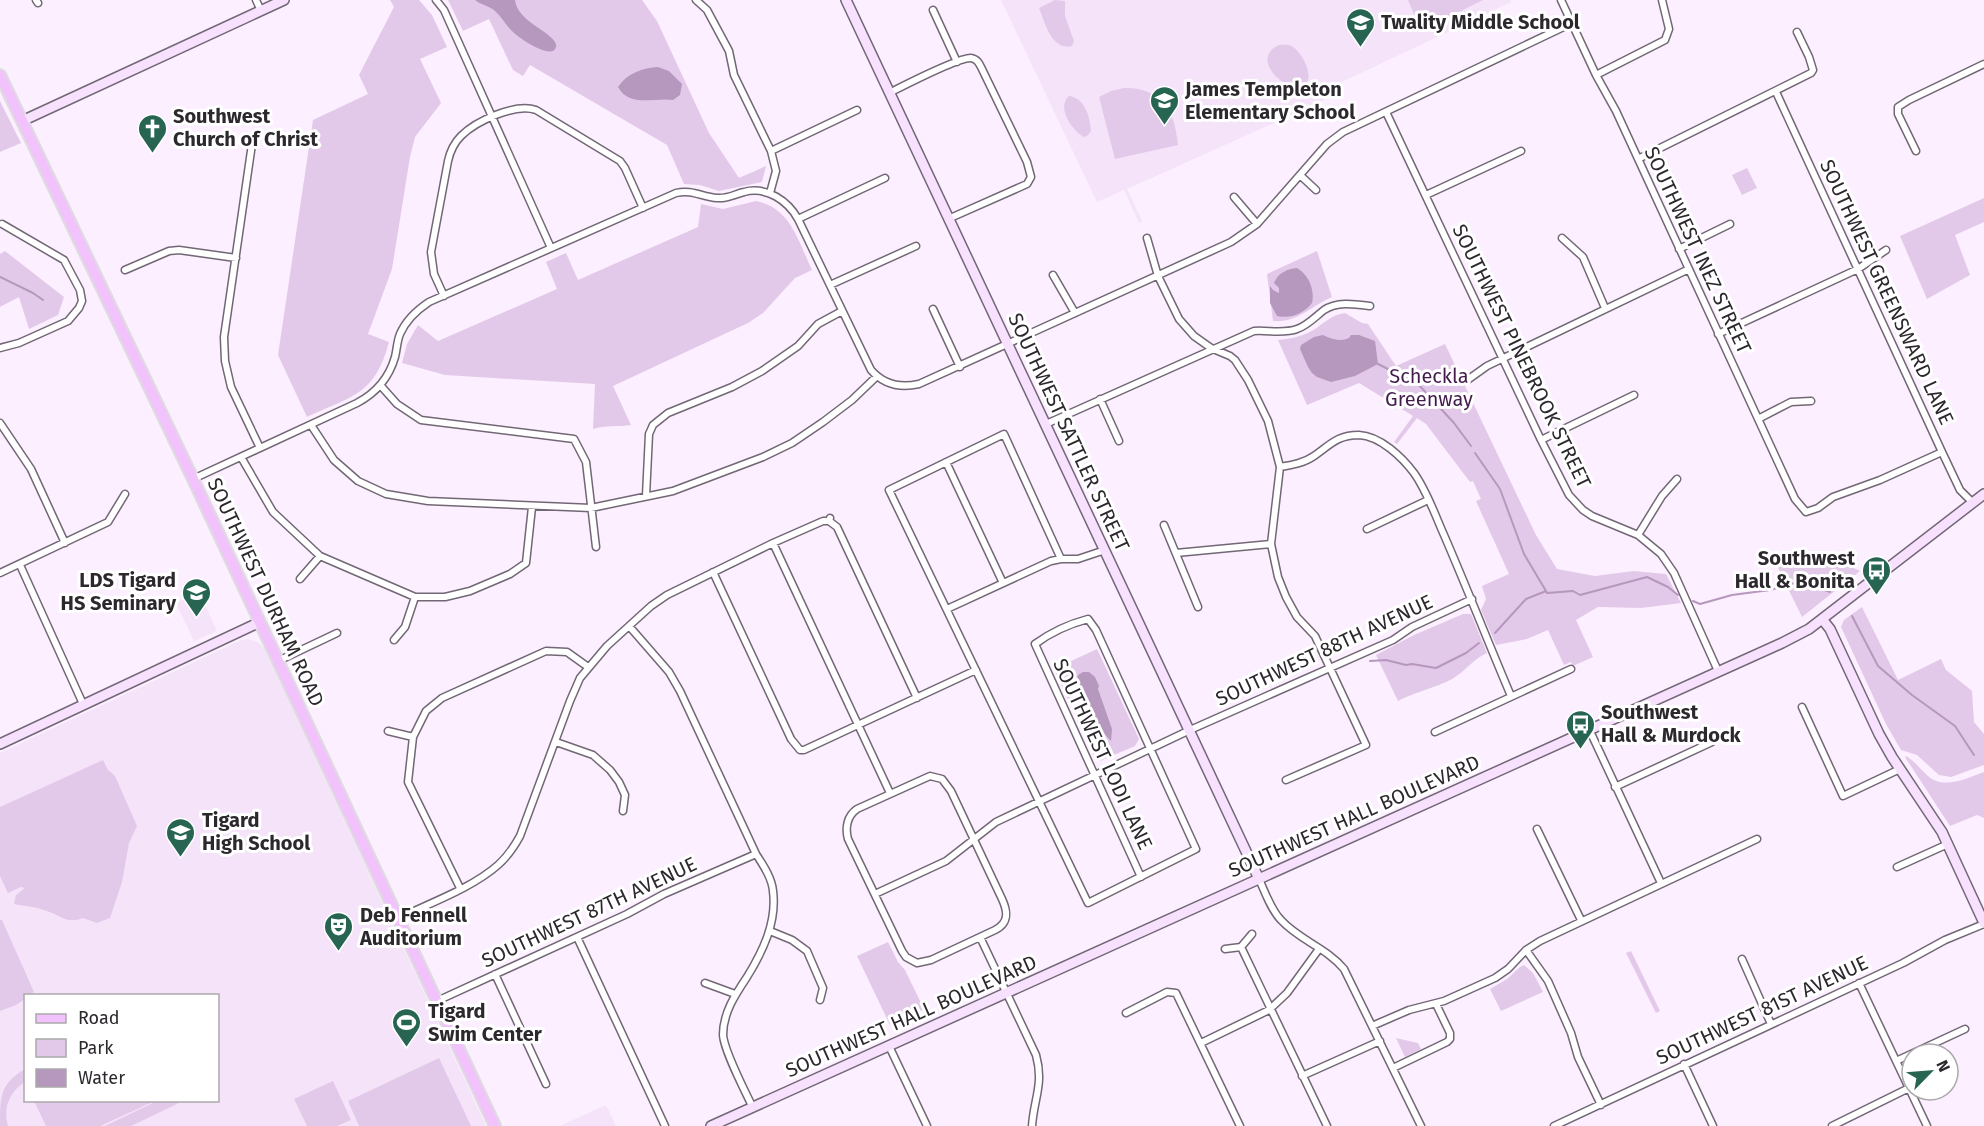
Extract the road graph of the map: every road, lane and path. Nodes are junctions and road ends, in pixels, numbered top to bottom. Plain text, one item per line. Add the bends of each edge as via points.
1 (256, 0) edge
2 (284, 0) edge
3 (436, 0) edge
4 (696, 0) edge
5 (846, 0) edge
6 (1561, 0) edge
7 (1662, 0) edge
8 (261, 10) junction
9 (933, 10) dead end
10 (1572, 23) junction
11 (1797, 32) dead end
12 (957, 62) junction
13 (1984, 64) edge
14 (0, 75) edge
15 (1596, 75) junction
16 (1776, 92) junction
17 (889, 93) junction
18 (857, 110) dead end
19 (1386, 112) junction
20 (492, 117) junction
21 (22, 121) junction
22 (252, 144) dead end
23 (771, 151) junction
24 (1916, 151) dead end
25 (1521, 152) dead end
26 (1638, 159) junction
27 (1301, 176) junction
28 (885, 178) dead end
29 (1316, 190) dead end
30 (770, 194) junction
31 (1426, 195) junction
32 (1234, 197) dead end
33 (643, 208) junction
34 (798, 219) junction
35 (948, 219) junction
36 (2, 224) dead end
37 (1257, 224) junction
38 (1730, 224) dead end
39 (1147, 238) dead end
40 (1562, 238) dead end
41 (916, 246) dead end
42 (551, 248) junction
43 (1679, 249) junction
44 (1886, 250) dead end
45 (236, 258) junction
46 (1689, 269) junction
47 (1858, 269) junction
48 (124, 270) dead end
49 (1053, 275) dead end
50 (1158, 276) junction
51 (830, 285) junction
52 (444, 296) junction
53 (1370, 306) dead end
54 (1605, 308) junction
55 (933, 309) dead end
56 (842, 311) junction
57 (1075, 314) junction
58 (1718, 334) junction
59 (1007, 345) junction
60 (0, 348) edge
61 (1211, 348) junction
62 (1503, 358) junction
63 (960, 367) junction
64 (876, 377) junction
65 (1466, 381) dead end
66 (381, 386) junction
67 (1634, 395) dead end
68 (1100, 399) junction
69 (1811, 400) dead end
70 (1758, 419) junction
71 (0, 423) edge
72 (1046, 424) junction
73 (311, 425) junction
74 (1541, 440) junction
75 (1119, 441) dead end
76 (260, 448) junction
77 (1942, 452) junction
78 (242, 457) junction
79 (946, 462) junction
80 (1280, 467) junction
81 (193, 479) junction
82 (1677, 479) dead end
83 (124, 494) dead end
84 (1984, 494) edge
85 (646, 496) junction
86 (1428, 500) junction
87 (1973, 503) junction
88 (532, 507) junction
89 (591, 508) junction
90 (1164, 525) dead end
91 (1367, 529) dead end
92 (1638, 535) junction
93 (65, 543) junction
94 (773, 543) junction
95 (1271, 544) junction
96 (596, 548) dead end
97 (1105, 550) junction
98 (1176, 553) junction
99 (320, 556) junction
100 (1061, 559) junction
101 (20, 565) junction
102 (713, 572) junction
103 (0, 573) edge
104 (300, 579) dead end
105 (1003, 583) junction
106 (415, 597) junction
107 (1472, 599) junction
108 (1198, 607) dead end
109 (947, 609) junction
110 (1822, 619) junction
111 (260, 622) junction
112 (629, 626) junction
113 (337, 633) dead end
114 (394, 640) dead end
115 (278, 661) junction
116 (588, 667) junction
117 (1330, 668) junction
118 (1571, 669) dead end
119 (976, 670) junction
120 (1718, 671) junction
121 (1511, 696) junction
122 (917, 698) junction
123 (83, 704) junction
124 (1802, 707) dead end
125 (858, 725) junction
126 (1589, 729) junction
127 (1190, 730) junction
128 (388, 731) dead end
129 (1435, 732) dead end
130 (413, 737) junction
131 (556, 742) junction
132 (1712, 742) dead end
133 (0, 744) edge
134 (1151, 750) junction
135 (1900, 769) junction
136 (1095, 774) junction
137 (1286, 780) dead end
138 (1615, 787) junction
139 (890, 793) junction
140 (1039, 802) junction
141 (622, 811) dead end
142 (1537, 829) dead end
143 (974, 839) junction
144 (1757, 839) dead end
145 (1948, 844) junction
146 (756, 854) junction
147 (1897, 867) dead end
148 (1141, 877) junction
149 (1259, 879) junction
150 (1661, 883) junction
151 (460, 888) junction
152 (875, 894) junction
153 (399, 918) junction
154 (1581, 920) junction
155 (1984, 924) edge
156 (770, 930) junction
157 (1252, 934) dead end
158 (577, 936) junction
159 (980, 938) junction
160 (1240, 947) junction
161 (1225, 949) dead end
162 (1319, 949) junction
163 (1526, 950) junction
164 (1742, 959) dead end
165 (495, 974) junction
166 (705, 983) dead end
167 (1859, 983) junction
168 (1006, 993) junction
169 (735, 994) junction
170 (820, 1000) dead end
171 (437, 1001) junction
172 (1436, 1004) junction
173 (1269, 1010) junction
174 (1126, 1013) dead end
175 (1771, 1024) junction
176 (1372, 1026) junction
177 (1965, 1029) dead end
178 (1380, 1041) junction
179 (1201, 1043) junction
180 (889, 1046) junction
181 (1896, 1061) junction
182 (1684, 1064) junction
183 (1393, 1068) junction
184 (1900, 1069) edge
185 (1302, 1076) junction
186 (546, 1084) dead end
187 (1900, 1092) edge
188 (1916, 1102) edge
189 (1600, 1104) junction
190 (753, 1108) junction
191 (495, 1126) edge
192 (665, 1126) edge
193 (711, 1126) edge
194 (927, 1126) edge
195 (1032, 1126) edge
196 (1240, 1126) edge
197 (1327, 1126) edge
198 (1421, 1126) edge
199 (1554, 1126) edge
200 (1713, 1126) edge
201 (1832, 1126) edge
202 (1927, 1126) edge

1 - 8 street
2 - 8 main road
3 - 20 street
4 - 23 street via 707,10 729,51 734,75
5 - 17 main road, SOUTHWEST SATTLER STREET
6 - 10 street, SOUTHWEST INEZ STREET
7 - 15 street via 1669,29 1663,41
8 - 21 main road
9 - 12 street
10 - 15 street, SOUTHWEST INEZ STREET
10 - 19 street
11 - 16 street via 1813,70
12 - 17 street
12 - 35 street via 974,59 981,67 1027,162 1030,177 1028,184
13 - 24 street via 1898,107
14 - 21 main road, SOUTHWEST DURHAM ROAD
15 - 26 street, SOUTHWEST INEZ STREET
16 - 26 street
16 - 47 street, SOUTHWEST GREENSWARD LANE
17 - 35 main road, SOUTHWEST SATTLER STREET
18 - 23 street
19 - 27 street via 1336,137
19 - 31 street, SOUTHWEST PINEBROOK STREET
20 - 33 street via 516,108 536,110 613,155 625,168
20 - 42 street
20 - 52 street via 460,136 448,161 432,252 434,274
21 - 81 main road, SOUTHWEST DURHAM ROAD
22 - 45 street
23 - 30 street via 776,171
25 - 31 street
26 - 43 street, SOUTHWEST INEZ STREET
27 - 29 street
27 - 37 street
28 - 34 street
30 - 33 street via 748,191 718,198 688,191
30 - 34 street via 788,204
31 - 62 street, SOUTHWEST PINEBROOK STREET
32 - 37 street
33 - 42 street
34 - 51 street
35 - 59 main road, SOUTHWEST SATTLER STREET
36 - 60 street via 65,262 82,301 68,321 19,344
37 - 50 street via 1222,247
38 - 43 street
39 - 50 street
40 - 54 street via 1583,258
41 - 51 street
42 - 52 street
43 - 46 street, SOUTHWEST INEZ STREET
44 - 47 street
45 - 48 street via 169,250
45 - 76 street via 224,337 225,361 231,387
46 - 54 street
46 - 58 street, SOUTHWEST INEZ STREET
47 - 58 street
47 - 77 street, SOUTHWEST GREENSWARD LANE
49 - 57 street
50 - 57 street
50 - 61 street via 1179,319
51 - 56 street
52 - 66 street via 422,307 406,324
53 - 61 street via 1334,305 1296,330 1254,331
54 - 62 street
55 - 63 street
56 - 64 street
56 - 85 street via 818,324 798,346 762,371 660,418 649,434
57 - 59 street
58 - 70 street, SOUTHWEST INEZ STREET
59 - 63 street
59 - 72 main road, SOUTHWEST SATTLER STREET
61 - 68 street
61 - 80 street via 1230,356 1248,380 1268,421
62 - 65 street
62 - 74 street, SOUTHWEST PINEBROOK STREET
63 - 64 street via 911,386 897,386
64 - 85 street via 852,400 792,443 702,481
66 - 73 street via 363,400
66 - 89 street via 421,420 574,439 586,462
67 - 74 street
68 - 72 street
68 - 75 street
69 - 70 street via 1791,402
70 - 77 street, SOUTHWEST INEZ STREET via 1795,499 1806,512
71 - 93 street via 26,460
72 - 97 main road, SOUTHWEST SATTLER STREET
73 - 76 street
73 - 88 street via 334,460 358,481 386,494 428,501
74 - 92 street, SOUTHWEST PINEBROOK STREET via 1576,504 1592,516
76 - 78 street
77 - 87 street, SOUTHWEST GREENSWARD LANE via 1960,490
78 - 81 street
78 - 99 street via 273,512
79 - 100 street via 1004,434
79 - 105 street
79 - 109 street via 889,490
80 - 86 street via 1307,459 1334,440 1351,436 1371,438 1403,460
80 - 95 street
81 - 111 main road, SOUTHWEST DURHAM ROAD
82 - 92 street
83 - 93 street via 108,522
84 - 87 main road, SOUTHWEST HALL BOULEVARD
85 - 89 street
86 - 91 street
86 - 107 street
87 - 110 main road, SOUTHWEST HALL BOULEVARD
88 - 89 street
88 - 106 street via 526,563 470,591 446,597
89 - 96 street
90 - 98 street
92 - 120 street, SOUTHWEST PINEBROOK STREET via 1661,554 1674,573
93 - 101 street
94 - 102 street
94 - 122 street via 818,523 830,520 837,527
94 - 125 street
95 - 98 street
95 - 117 street via 1286,597 1297,617 1315,636
97 - 100 street via 1078,559
97 - 127 main road, SOUTHWEST SATTLER STREET
98 - 108 street
99 - 104 street
99 - 106 street
100 - 105 street
101 - 103 street
101 - 123 street
102 - 112 street via 660,600
102 - 125 street via 791,739 800,750
105 - 109 street
106 - 114 street via 405,627
107 - 117 street, SOUTHWEST 88TH AVENUE
107 - 121 street
109 - 119 street
110 - 120 main road, SOUTHWEST HALL BOULEVARD via 1782,643
110 - 135 main road
111 - 115 main road, SOUTHWEST DURHAM ROAD
111 - 123 main road
112 - 116 street
112 - 146 street via 669,672 680,691
113 - 115 street
115 - 153 main road, SOUTHWEST DURHAM ROAD
116 - 130 street via 567,652 546,651 442,698 426,711
116 - 131 street via 575,686
117 - 127 street, SOUTHWEST 88TH AVENUE
117 - 137 street via 1366,746
118 - 121 street
119 - 122 street
119 - 140 street
120 - 126 main road, SOUTHWEST HALL BOULEVARD
121 - 129 street
122 - 125 street
123 - 133 main road
124 - 135 street via 1843,795
125 - 139 street
126 - 138 street
126 - 149 main road, SOUTHWEST HALL BOULEVARD
127 - 134 street, SOUTHWEST 88TH AVENUE
127 - 149 main road, SOUTHWEST SATTLER STREET
128 - 130 street
130 - 151 street via 408,782
131 - 141 street via 593,755 610,770 625,795
131 - 151 street via 511,851 483,877
132 - 138 street
134 - 136 street, SOUTHWEST 88TH AVENUE
134 - 136 street, SOUTHWEST LODI LANE via 1096,630 1088,619 1077,622 1035,644
134 - 148 street via 1196,849
135 - 145 main road
136 - 140 street, SOUTHWEST 88TH AVENUE
136 - 148 street, SOUTHWEST LODI LANE
138 - 150 street
139 - 143 street via 925,777 942,779
139 - 152 street via 852,813 847,826 848,839
140 - 143 street, SOUTHWEST 88TH AVENUE via 996,822
140 - 148 street via 1088,903
142 - 154 street
143 - 152 street, SOUTHWEST 88TH AVENUE via 946,861
143 - 159 street via 1006,913 1004,924
144 - 150 street
145 - 147 street
145 - 155 main road
146 - 156 street via 773,890 774,918
146 - 158 street, SOUTHWEST 87TH AVENUE
149 - 162 street via 1280,920
149 - 168 main road, SOUTHWEST HALL BOULEVARD
150 - 154 street
151 - 153 street
152 - 159 street via 902,951 914,962 925,963
153 - 171 main road, SOUTHWEST DURHAM ROAD
154 - 163 street
155 - 167 street, SOUTHWEST 81ST AVENUE
156 - 169 street
156 - 170 street via 807,951 823,988
157 - 160 street
158 - 165 street, SOUTHWEST 87TH AVENUE
158 - 192 street
159 - 168 street
160 - 161 street
160 - 173 street
162 - 173 street via 1287,993
162 - 176 street via 1344,969
163 - 172 street via 1502,974
163 - 189 street via 1548,981
164 - 175 street
165 - 171 street, SOUTHWEST 87TH AVENUE
165 - 186 street
166 - 169 street
167 - 175 street, SOUTHWEST 81ST AVENUE
167 - 181 street
168 - 180 main road, SOUTHWEST HALL BOULEVARD
168 - 195 street via 1038,1064 1040,1086
169 - 190 street via 725,1018 723,1038
171 - 191 main road, SOUTHWEST DURHAM ROAD
172 - 176 street via 1409,1010
172 - 183 street via 1450,1039
173 - 179 street
173 - 185 street
174 - 179 street via 1167,992 1176,993
175 - 182 street, SOUTHWEST 81ST AVENUE
176 - 178 street
177 - 181 street
178 - 183 street
178 - 185 street
179 - 196 street
180 - 190 main road, SOUTHWEST HALL BOULEVARD
180 - 194 street
181 - 184 street
182 - 189 street, SOUTHWEST 81ST AVENUE
182 - 200 street
183 - 198 street
185 - 197 street
187 - 201 street
188 - 202 street
189 - 199 street, SOUTHWEST 81ST AVENUE
190 - 193 main road, SOUTHWEST HALL BOULEVARD

